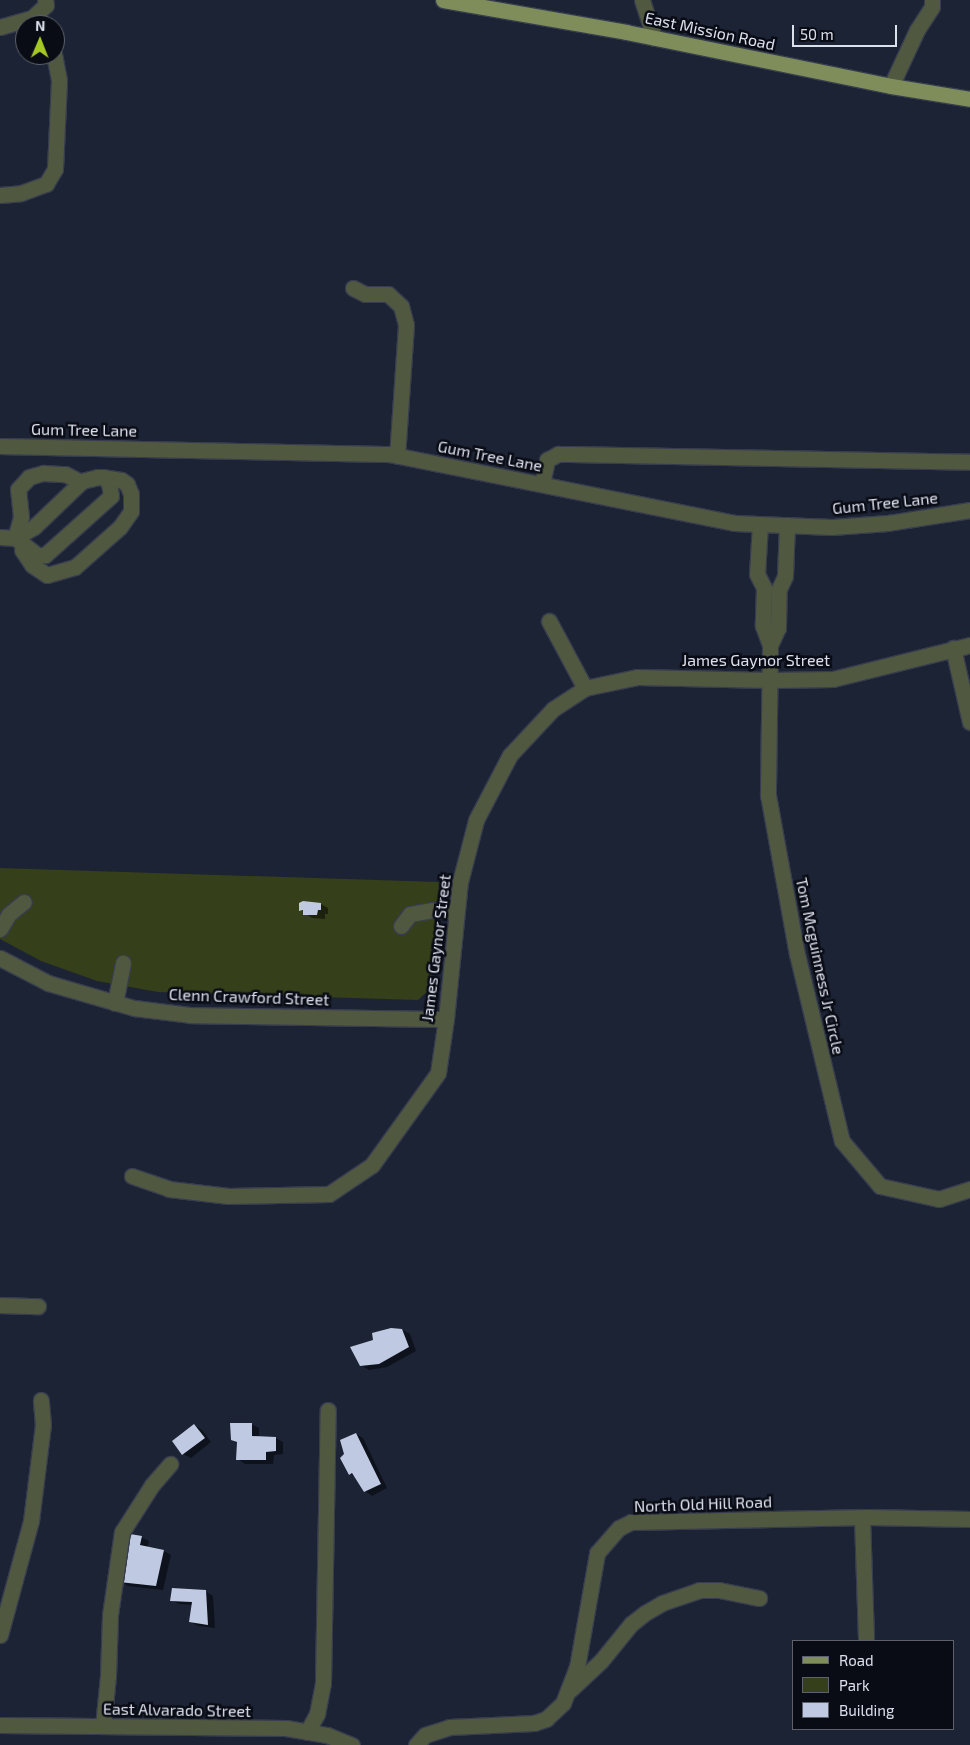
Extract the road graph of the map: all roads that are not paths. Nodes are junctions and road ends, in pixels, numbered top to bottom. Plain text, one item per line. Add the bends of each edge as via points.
1 (443, 0) edge
2 (642, 0) edge
3 (932, 0) edge
4 (42, 5) edge
5 (499, 5) edge
6 (0, 27) edge
7 (654, 38) junction
8 (56, 65) edge
9 (891, 86) junction
10 (970, 100) edge
11 (0, 196) edge
12 (353, 288) dead end
13 (0, 446) edge
14 (397, 456) junction
15 (970, 462) edge
16 (103, 477) junction
17 (81, 482) junction
18 (542, 484) junction
19 (970, 510) edge
20 (760, 524) junction
21 (786, 525) junction
22 (7, 538) edge
23 (771, 588) junction
24 (549, 621) dead end
25 (970, 645) edge
26 (953, 648) junction
27 (770, 680) junction
28 (585, 688) junction
29 (970, 722) edge
30 (24, 902) dead end
31 (456, 912) junction
32 (401, 926) dead end
33 (0, 929) edge
34 (0, 958) edge
35 (123, 963) dead end
36 (115, 1003) junction
37 (446, 1019) junction
38 (132, 1176) dead end
39 (970, 1189) edge
40 (0, 1305) edge
41 (38, 1306) dead end
42 (41, 1400) dead end
43 (328, 1410) dead end
44 (170, 1464) dead end
45 (864, 1517) junction
46 (970, 1519) edge
47 (759, 1598) dead end
48 (0, 1635) edge
49 (866, 1640) dead end
50 (567, 1692) junction
51 (0, 1725) edge
52 (102, 1726) junction
53 (307, 1732) junction
54 (352, 1745) edge
55 (416, 1745) edge

1 - 5 main road, East Mission Road
2 - 7 street
3 - 9 street via 932,7 917,30
4 - 6 street via 32,18
5 - 7 main road, East Mission Road
7 - 9 main road, East Mission Road
8 - 11 street via 59,80 54,169 46,184
9 - 10 main road, East Mission Road
12 - 14 street via 365,294 388,294 400,306 406,325
13 - 14 street, Gum Tree Lane
14 - 18 street, Gum Tree Lane
15 - 18 street via 558,454 547,460
16 - 17 street via 91,477
16 - 22 street via 111,488 111,496 45,555 37,556
16 - 22 street via 126,484 131,494 131,511 120,527 74,567 47,575 32,565
17 - 22 street via 34,527
17 - 22 street via 65,474 43,473 29,477 18,489 21,517
18 - 20 street, Gum Tree Lane via 734,523
19 - 21 street, Gum Tree Lane via 888,523 832,527
20 - 21 street, Gum Tree Lane
20 - 23 street, Tom Mcguinness Jr Circle via 757,574
21 - 23 street, Tom Mcguinness Jr Circle via 785,576
23 - 27 street, Tom Mcguinness Jr Circle via 778,628 770,645
24 - 28 street
25 - 26 street, James Gaynor Street
26 - 27 street, James Gaynor Street via 833,678
26 - 29 street
27 - 28 street, James Gaynor Street via 637,677
27 - 39 street, Tom Mcguinness Jr Circle via 768,795 797,954 842,1141 880,1186 939,1199
28 - 31 street, James Gaynor Street via 553,709 510,755 476,820
30 - 33 street
31 - 32 street via 433,910 410,914
31 - 37 street, James Gaynor Street
34 - 36 street, Clenn Crawford Street via 48,983
35 - 36 street
36 - 37 street, Clenn Crawford Street via 190,1015
37 - 38 street, James Gaynor Street via 438,1072 372,1165 329,1194 229,1196 169,1189
40 - 41 street
42 - 48 street via 43,1425 30,1521
43 - 53 street via 323,1683 317,1714
44 - 52 street via 152,1485 122,1532 110,1615
45 - 46 street, North Old Hill Road
45 - 49 street
45 - 50 street, North Old Hill Road via 631,1522 619,1528 596,1553 577,1667
47 - 50 street via 718,1590 699,1590 662,1603 631,1624 601,1661
50 - 55 street, North Old Hill Road via 563,1703 546,1719 534,1723 449,1727 425,1735
51 - 52 street, East Alvarado Street
52 - 53 street, East Alvarado Street via 286,1728
53 - 54 street, East Alvarado Street

